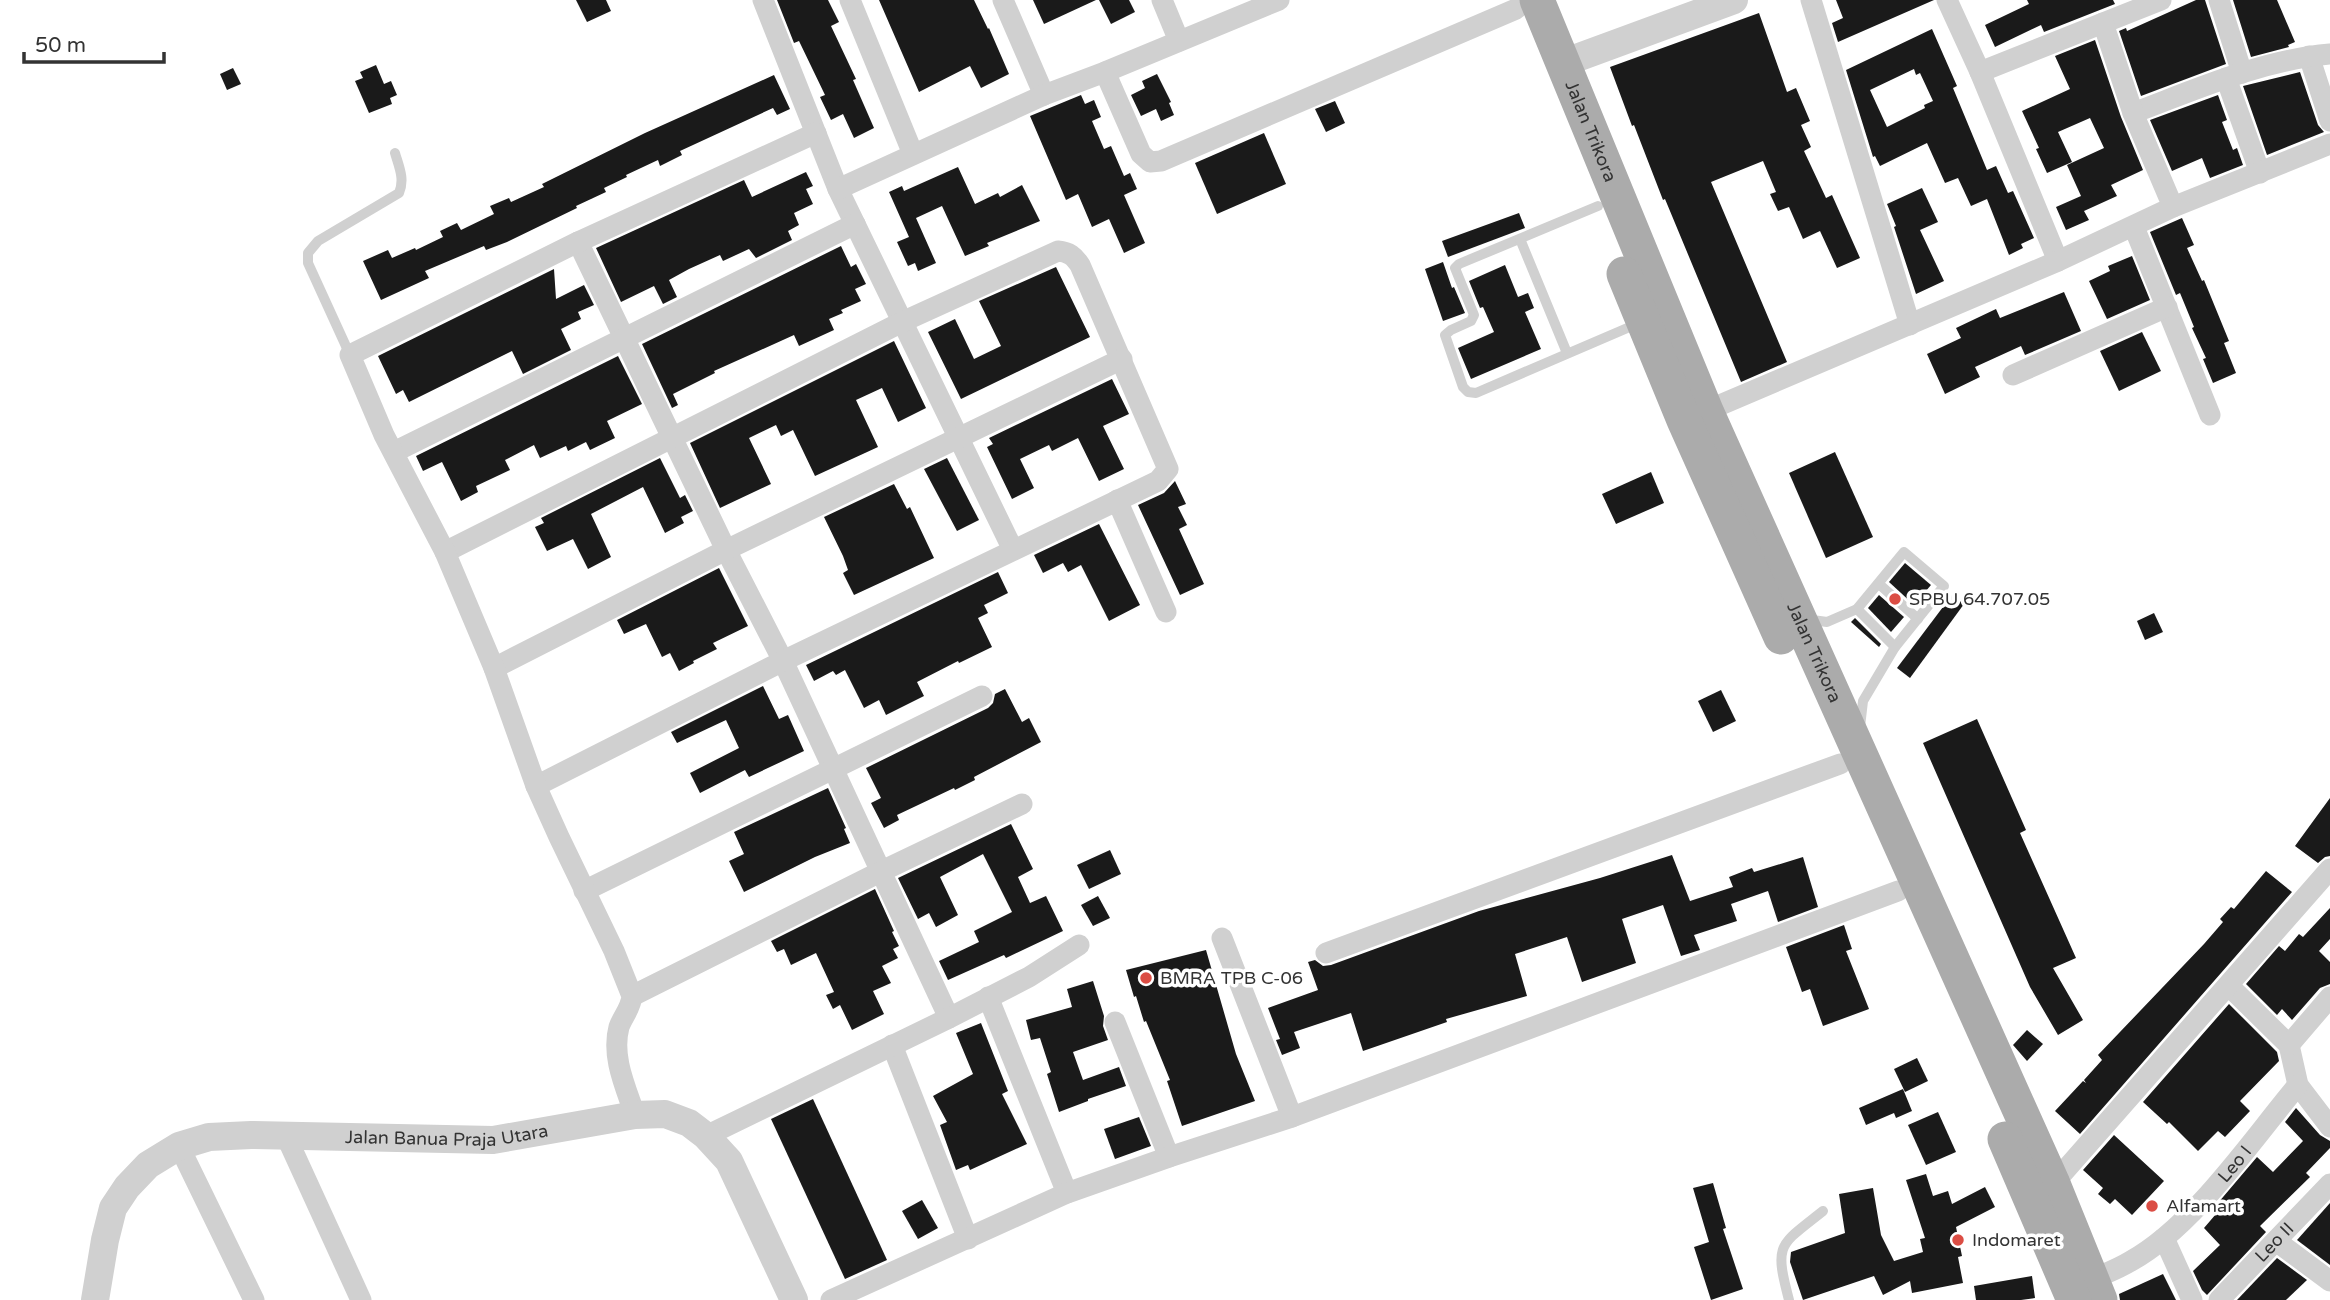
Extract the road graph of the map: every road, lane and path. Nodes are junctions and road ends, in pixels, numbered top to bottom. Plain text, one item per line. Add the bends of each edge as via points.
1 (763, 0) edge
2 (850, 0) edge
3 (1003, 0) edge
4 (1162, 0) edge
5 (1279, 0) edge
6 (1734, 0) edge
7 (1811, 0) edge
8 (1947, 0) edge
9 (2161, 0) edge
10 (2219, 0) edge
11 (1522, 3) edge
12 (2103, 23) junction
13 (1179, 41) junction
14 (2320, 55) edge
15 (1563, 63) junction
16 (1105, 72) junction
17 (1980, 72) junction
18 (2234, 76) junction
19 (1044, 95) junction
20 (2133, 113) junction
21 (2330, 121) edge
22 (816, 133) junction
23 (2330, 144) edge
24 (395, 153) dead end
25 (913, 154) junction
26 (2260, 173) junction
27 (838, 189) junction
28 (1598, 206) junction
29 (2173, 207) junction
30 (855, 224) junction
31 (2134, 227) junction
32 (1520, 239) junction
33 (578, 242) junction
34 (2058, 261) junction
35 (2167, 307) junction
36 (1643, 321) junction
37 (902, 322) junction
38 (1910, 325) junction
39 (624, 338) junction
40 (1567, 353) junction
41 (350, 355) junction
42 (1122, 359) junction
43 (2012, 375) dead end
44 (1695, 415) junction
45 (2210, 415) dead end
46 (958, 437) junction
47 (672, 438) junction
48 (394, 452) junction
49 (1116, 500) junction
50 (726, 550) junction
51 (1013, 550) junction
52 (445, 552) junction
53 (1879, 584) junction
54 (1857, 609) junction
55 (1166, 612) dead end
56 (1799, 619) junction
57 (1917, 619) junction
58 (1895, 647) junction
59 (783, 661) junction
60 (494, 668) junction
61 (982, 696) dead end
62 (1849, 758) junction
63 (834, 769) junction
64 (536, 786) junction
65 (1022, 804) dead end
66 (2330, 869) edge
67 (882, 871) junction
68 (584, 891) junction
69 (1898, 891) junction
70 (1222, 938) dead end
71 (1079, 945) dead end
72 (1326, 953) dead end
73 (2229, 986) junction
74 (632, 996) junction
75 (989, 997) junction
76 (2330, 997) edge
77 (949, 1018) junction
78 (1115, 1022) dead end
79 (892, 1045) junction
80 (2289, 1045) junction
81 (2298, 1085) junction
82 (635, 1115) junction
83 (1292, 1117) junction
84 (2330, 1125) edge
85 (286, 1136) junction
86 (706, 1136) junction
87 (179, 1146) junction
88 (1169, 1157) junction
89 (2039, 1175) junction
90 (2330, 1184) edge
91 (1067, 1193) junction
92 (1823, 1211) dead end
93 (2164, 1238) junction
94 (968, 1239) junction
95 (2276, 1241) junction
96 (2330, 1281) edge
97 (2089, 1293) edge
98 (95, 1300) edge
99 (254, 1300) edge
100 (361, 1300) edge
101 (794, 1300) edge
102 (831, 1300) edge
103 (1789, 1300) edge
104 (2192, 1300) edge
105 (2220, 1300) edge

1 - 22 street
2 - 25 street
3 - 19 street
4 - 13 street
5 - 13 street
6 - 15 street
7 - 38 street
8 - 17 street
9 - 12 street
10 - 18 street
11 - 15 main road, Jalan Trikora
11 - 16 street via 1161,161 1150,162 1141,154
11 - 28 main road, Jalan Trikora
12 - 17 street
12 - 20 street
13 - 16 street
14 - 18 street
14 - 21 street
15 - 44 main road, Jalan Trikora
16 - 19 street
17 - 34 street
18 - 20 street
18 - 26 street
19 - 25 street
20 - 29 street
22 - 27 street
22 - 33 street
23 - 26 street
24 - 41 lane via 402,174 399,193 318,241 308,253 308,263
25 - 27 street
26 - 29 street
27 - 30 street
28 - 32 lane
28 - 36 main road, Jalan Trikora
29 - 31 street
30 - 37 street
30 - 39 street
31 - 34 street
31 - 35 street
32 - 40 lane
32 - 40 lane via 1455,268 1474,315 1445,335 1463,387 1476,393
33 - 39 street
33 - 41 street
34 - 38 street
35 - 43 street
35 - 45 street
36 - 40 lane
36 - 44 main road, Jalan Trikora
37 - 42 street via 1058,251 1066,252 1080,265
37 - 46 street
37 - 47 street
38 - 44 street
39 - 47 street
39 - 48 street
41 - 48 street
42 - 46 street
42 - 49 street via 1168,469 1158,481
44 - 56 main road, Jalan Trikora
44 - 62 main road, Jalan Trikora via 1739,547
46 - 50 street
46 - 51 street
47 - 50 street
47 - 52 street
48 - 52 street
49 - 51 street
49 - 55 street
50 - 59 street
50 - 60 street
51 - 59 street
52 - 60 street
53 - 54 lane
53 - 57 lane
53 - 57 lane via 1904,552 1944,586
54 - 56 lane via 1827,622
54 - 58 lane
56 - 62 main road, Jalan Trikora
57 - 58 lane
58 - 62 lane via 1863,701
59 - 63 street
59 - 64 street
60 - 64 street
61 - 63 street
62 - 69 main road, Jalan Trikora
62 - 72 street
62 - 89 main road, Jalan Trikora
63 - 67 street
63 - 68 street
64 - 68 street
65 - 67 street
66 - 73 street
67 - 74 street
67 - 77 street
68 - 74 street
69 - 83 street
69 - 89 main road, Jalan Trikora
70 - 83 street
71 - 75 street
73 - 80 street
73 - 89 street
74 - 82 street via 617,1043
75 - 77 street
75 - 91 street
76 - 80 street
77 - 79 street
78 - 88 street
79 - 86 street
79 - 94 street
80 - 81 street
81 - 84 street
81 - 93 street, Leo I via 2199,1205
82 - 85 street, Jalan Banua Praja Utara via 493,1140
82 - 86 street, Jalan Banua Praja Utara via 665,1114 690,1123
83 - 88 street
85 - 87 street, Jalan Banua Praja Utara via 209,1137
85 - 100 street
86 - 101 street, Jalan Banua Praja Utara via 737,1174
87 - 98 street, Jalan Banua Praja Utara via 148,1165 113,1208
87 - 99 street
88 - 91 street
89 - 97 main road, Jalan Trikora
90 - 95 street, Leo II
91 - 94 street
92 - 103 lane via 1787,1240 1781,1251
93 - 97 street, Leo I
93 - 104 street
94 - 102 street
95 - 96 street
95 - 105 street, Leo II

